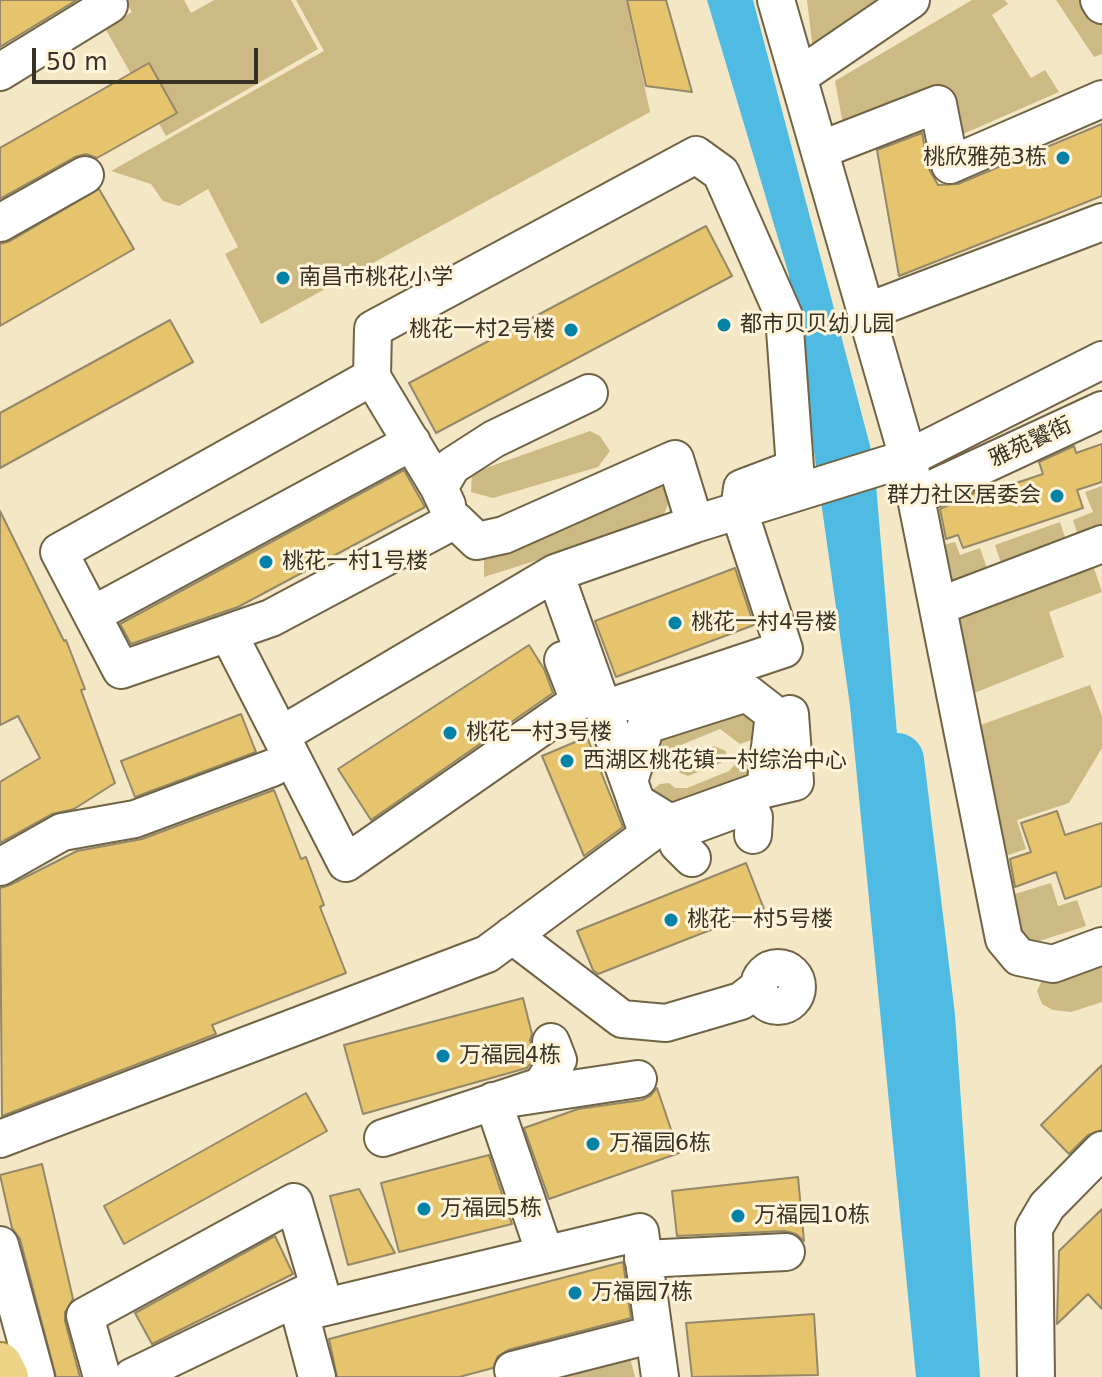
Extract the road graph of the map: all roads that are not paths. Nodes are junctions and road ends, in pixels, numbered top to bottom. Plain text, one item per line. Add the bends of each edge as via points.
1 (776, 0) edge
2 (911, 0) edge
3 (109, 5) dead end
4 (0, 72) edge
5 (798, 77) junction
6 (1102, 99) edge
7 (820, 150) junction
8 (85, 175) dead end
9 (1102, 222) edge
10 (0, 223) edge
11 (866, 312) junction
12 (1102, 360) edge
13 (372, 377) junction
14 (589, 393) dead end
15 (1102, 410) edge
16 (412, 442) junction
17 (908, 458) junction
18 (439, 488) junction
19 (917, 496) junction
20 (746, 508) junction
21 (455, 520) junction
22 (695, 524) junction
23 (1102, 544) edge
24 (545, 579) junction
25 (939, 606) junction
26 (92, 615) junction
27 (228, 633) junction
28 (618, 723) junction
29 (276, 751) junction
30 (661, 821) junction
31 (753, 835) dead end
32 (0, 867) edge
33 (512, 935) junction
34 (1102, 946) edge
35 (759, 987) dead end
36 (551, 1042) dead end
37 (638, 1079) dead end
38 (493, 1101) junction
39 (383, 1138) dead end
40 (0, 1139) edge
41 (1102, 1150) edge
42 (0, 1245) edge
43 (786, 1252) dead end
44 (545, 1254) junction
45 (643, 1259) junction
46 (654, 1334) junction
47 (0, 1365) edge
48 (513, 1370) dead end
49 (6, 1377) edge
50 (36, 1377) edge
51 (102, 1377) edge
52 (132, 1377) edge
53 (317, 1377) edge
54 (660, 1377) edge
55 (1036, 1377) edge

1 - 5 street
2 - 5 street
3 - 4 street
5 - 7 street
6 - 7 street via 950,165 938,104
7 - 11 street
8 - 10 street
9 - 11 street
11 - 17 street
12 - 17 street
13 - 16 street
13 - 20 street via 373,329 696,155 721,173 784,316 795,468 742,488
13 - 26 street via 59,552
14 - 18 street via 494,439 452,466
15 - 19 street, 雅苑饕街
16 - 18 street
16 - 26 street
17 - 19 street
17 - 20 street
18 - 21 street
19 - 25 street
20 - 22 street
20 - 28 street via 784,649
21 - 22 street via 477,541 504,535 675,459
21 - 27 street via 271,618
22 - 24 street
23 - 25 street
24 - 28 street
24 - 29 street
24 - 29 street via 579,701 346,863
25 - 34 street via 1004,939 1019,957 1053,964
26 - 27 street via 121,670
27 - 29 street
28 - 30 street
28 - 30 street via 744,678 767,681 781,690 789,706 795,782
29 - 32 street via 135,819 62,832
30 - 31 street via 737,809 754,817
30 - 33 street
33 - 35 street via 622,1019 666,1023 741,1001
33 - 40 street via 487,954
36 - 38 street via 558,1060 541,1086
37 - 38 street
38 - 39 street
38 - 44 street
41 - 55 street via 1047,1206 1034,1228
42 - 50 street
43 - 45 street
44 - 45 street via 640,1232
44 - 53 street via 300,1313
45 - 46 street
46 - 48 street
46 - 54 street
47 - 49 main road
51 - 52 street via 85,1316 294,1202 319,1287

